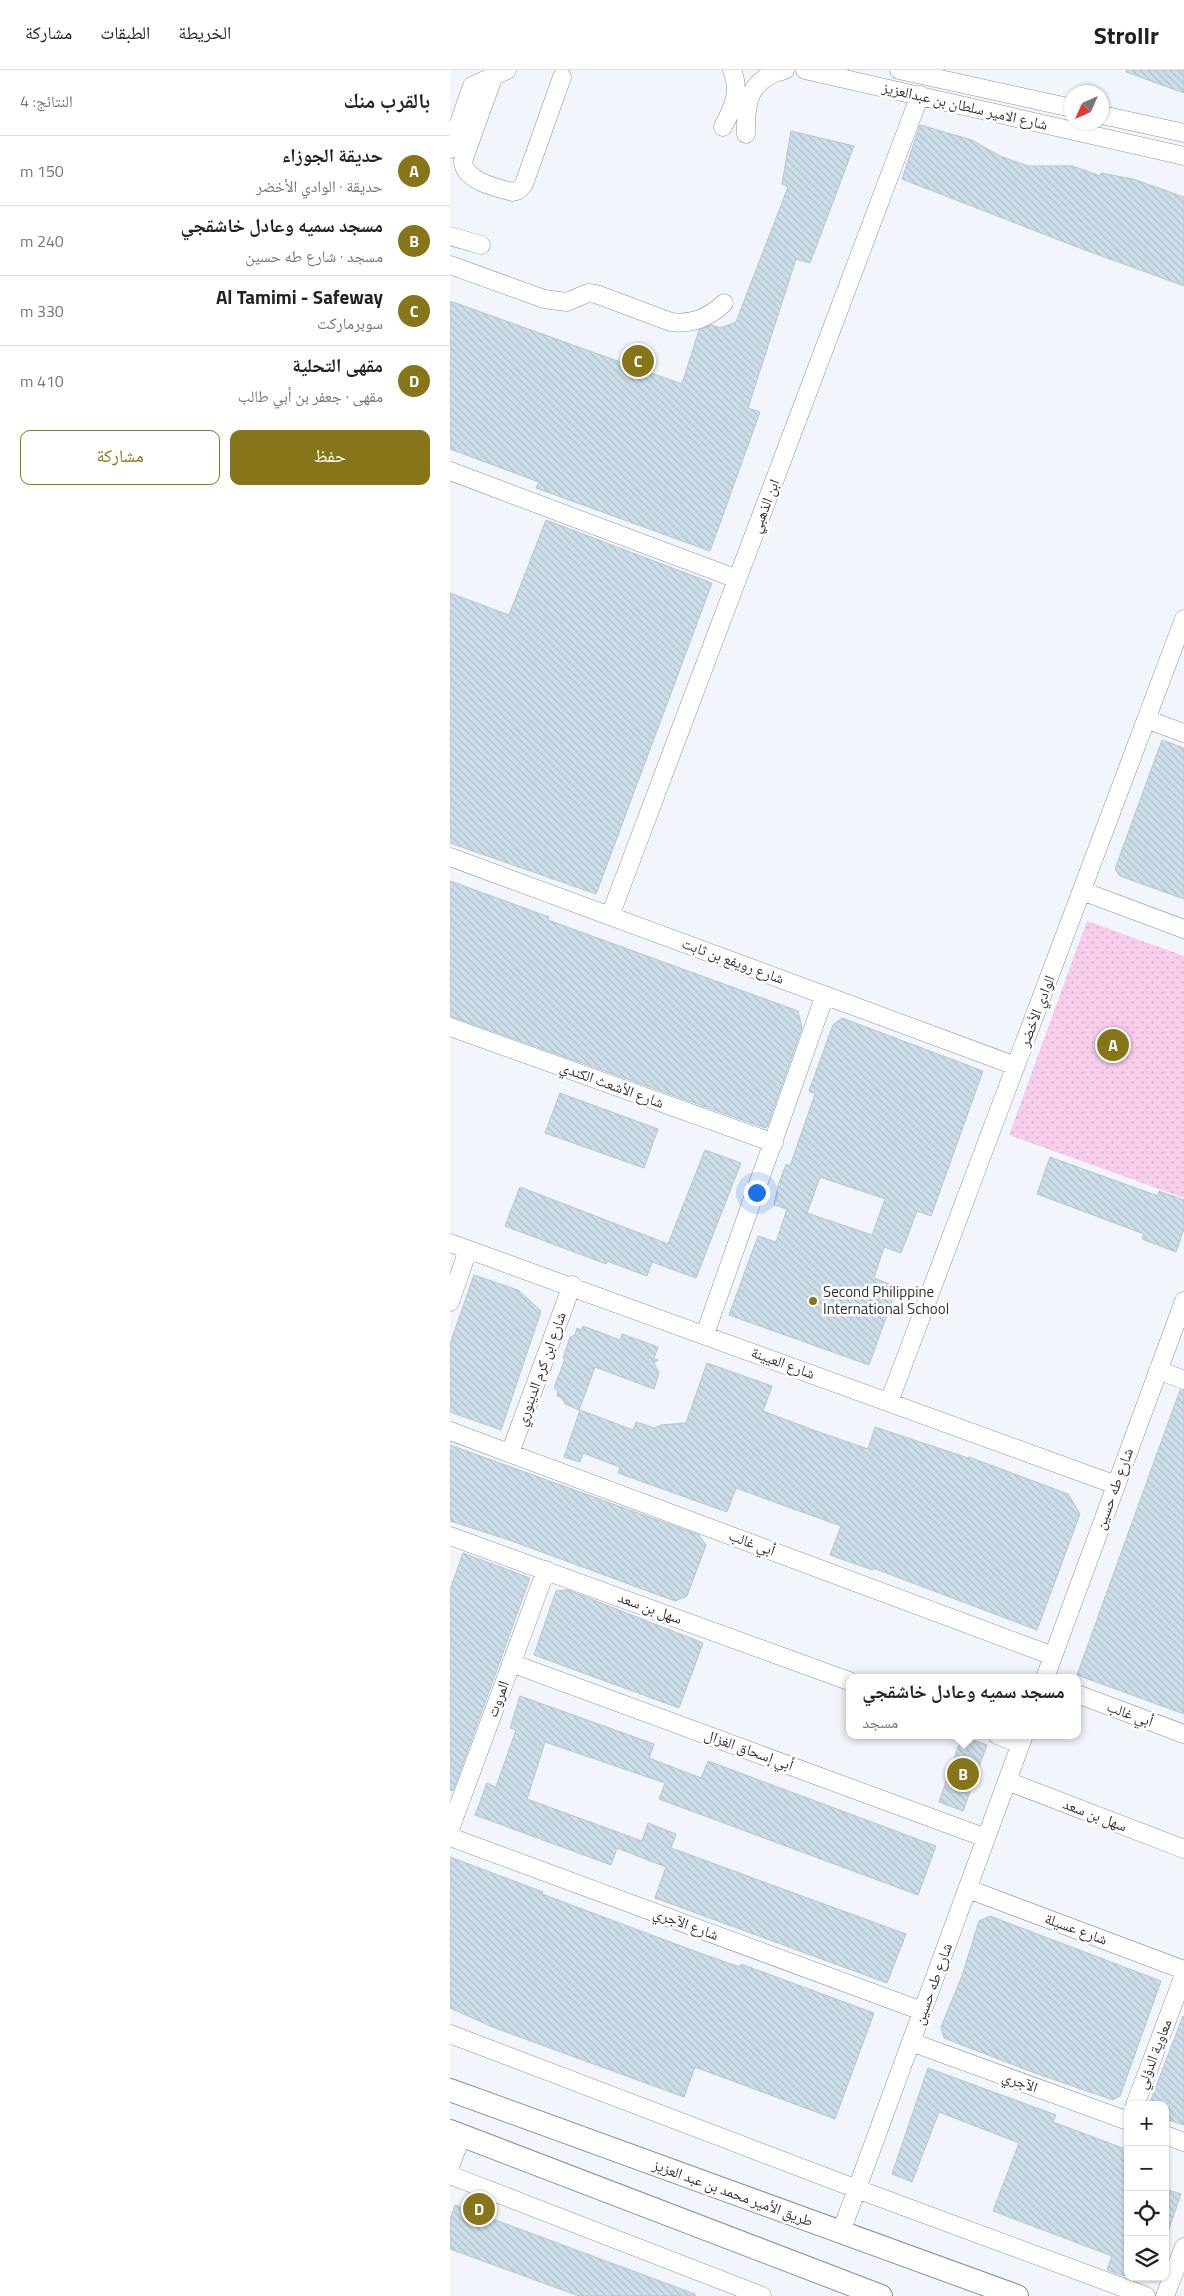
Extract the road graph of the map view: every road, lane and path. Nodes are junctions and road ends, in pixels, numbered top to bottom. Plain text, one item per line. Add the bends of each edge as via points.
1 (732, 70) edge
2 (785, 70) edge
3 (804, 70) edge
4 (899, 70) edge
5 (500, 72) edge
6 (562, 77) dead end
7 (920, 95) junction
8 (1064, 106) edge
9 (1109, 117) edge
10 (723, 127) dead end
11 (1184, 133) edge
12 (746, 134) dead end
13 (450, 148) edge
14 (1184, 156) edge
15 (450, 236) edge
16 (481, 245) dead end
17 (450, 266) edge
18 (724, 303) dead end
19 (450, 470) edge
20 (738, 579) junction
21 (1184, 619) edge
22 (1146, 719) junction
23 (1184, 733) edge
24 (450, 857) edge
25 (1082, 891) junction
26 (610, 916) junction
27 (1184, 929) edge
28 (825, 995) junction
29 (450, 1027) edge
30 (1016, 1066) junction
31 (774, 1143) junction
32 (450, 1243) edge
33 (468, 1250) junction
34 (572, 1285) junction
35 (1184, 1301) edge
36 (450, 1302) edge
37 (706, 1334) junction
38 (1158, 1370) junction
39 (1184, 1380) edge
40 (889, 1402) junction
41 (450, 1431) edge
42 (510, 1453) junction
43 (1116, 1484) junction
44 (450, 1536) edge
45 (546, 1570) junction
46 (1053, 1656) junction
47 (511, 1663) junction
48 (1046, 1674) edge
49 (846, 1680) edge
50 (1081, 1695) edge
51 (1184, 1734) edge
52 (1022, 1740) edge
53 (1007, 1781) junction
54 (450, 1829) edge
55 (450, 1837) edge
56 (986, 1838) junction
57 (1184, 1849) edge
58 (968, 1889) junction
59 (1184, 1970) edge
60 (1184, 1975) edge
61 (922, 2011) junction
62 (450, 2034) edge
63 (911, 2042) junction
64 (450, 2090) edge
65 (1137, 2101) edge
66 (1124, 2120) edge
67 (456, 2133) edge
68 (1169, 2136) edge
69 (1184, 2142) edge
70 (450, 2166) edge
71 (450, 2175) edge
72 (857, 2189) junction
73 (841, 2232) junction
74 (1184, 2247) edge
75 (762, 2296) edge
76 (881, 2296) edge
77 (1016, 2296) edge
78 (1146, 2296) edge
79 (1165, 2296) edge

1 - 10 street via 737,92
2 - 12 street via 763,78 756,85 746,114
3 - 7 street, شارع الامير سلطان بن عبدالعزيز
4 - 8 street
5 - 6 street via 463,167 473,178 513,192 524,184
5 - 13 street via 472,86
7 - 14 street, شارع الامير سلطان بن عبدالعزيز
7 - 20 street, ابن الذهبي
9 - 11 street
15 - 16 street
17 - 18 street via 544,299 567,302 588,293 596,294 671,322 701,319
19 - 20 street
20 - 26 street, ابن الذهبي
21 - 22 street, الوادي الأخضر
22 - 23 street
22 - 25 street, الوادي الأخضر
24 - 26 street, شارع رويفع بن ثابت
25 - 27 street
25 - 30 street, الوادي الأخضر
26 - 28 street, شارع رويفع بن ثابت
28 - 30 street, شارع رويفع بن ثابت
28 - 31 street
29 - 31 street, شارع الأشعث الكندي
30 - 40 street, الوادي الأخضر
31 - 37 street
32 - 33 street, شارع العيينة
33 - 34 street, شارع العيينة
33 - 36 street
34 - 37 street, شارع العيينة
34 - 42 street, شارع ابن كرم الدينوري
35 - 38 street, شارع طه حسين
37 - 40 street, شارع العيينة
38 - 39 street
38 - 43 street, شارع طه حسين
40 - 43 street, شارع العيينة
41 - 42 street, أبي غالب
42 - 46 street, أبي غالب
43 - 46 street, شارع طه حسين
44 - 45 street, سهل بن سعد
45 - 47 street, المروت
45 - 49 street, سهل بن سعد
46 - 48 street, شارع طه حسين
47 - 54 street, المروت
47 - 56 street, أبي إسحاق الغزال
50 - 51 street, أبي غالب
52 - 53 street, شارع طه حسين
53 - 56 street, شارع طه حسين
53 - 57 street, سهل بن سعد
55 - 61 street, شارع الآجري
56 - 58 street, شارع طه حسين
58 - 59 street, شارع عسيلة
58 - 61 street, شارع طه حسين
60 - 65 street, معاوية الدؤلي
61 - 63 street, شارع طه حسين
62 - 72 street
63 - 66 street, الآجري
63 - 72 street, شارع طه حسين
64 - 73 main road, طريق الأمير محمد بن عبد العزيز
67 - 70 street
67 - 76 main road
68 - 69 street
71 - 75 street
72 - 73 street, شارع طه حسين
72 - 78 street
73 - 77 main road, طريق الأمير محمد بن عبد العزيز
74 - 79 street

